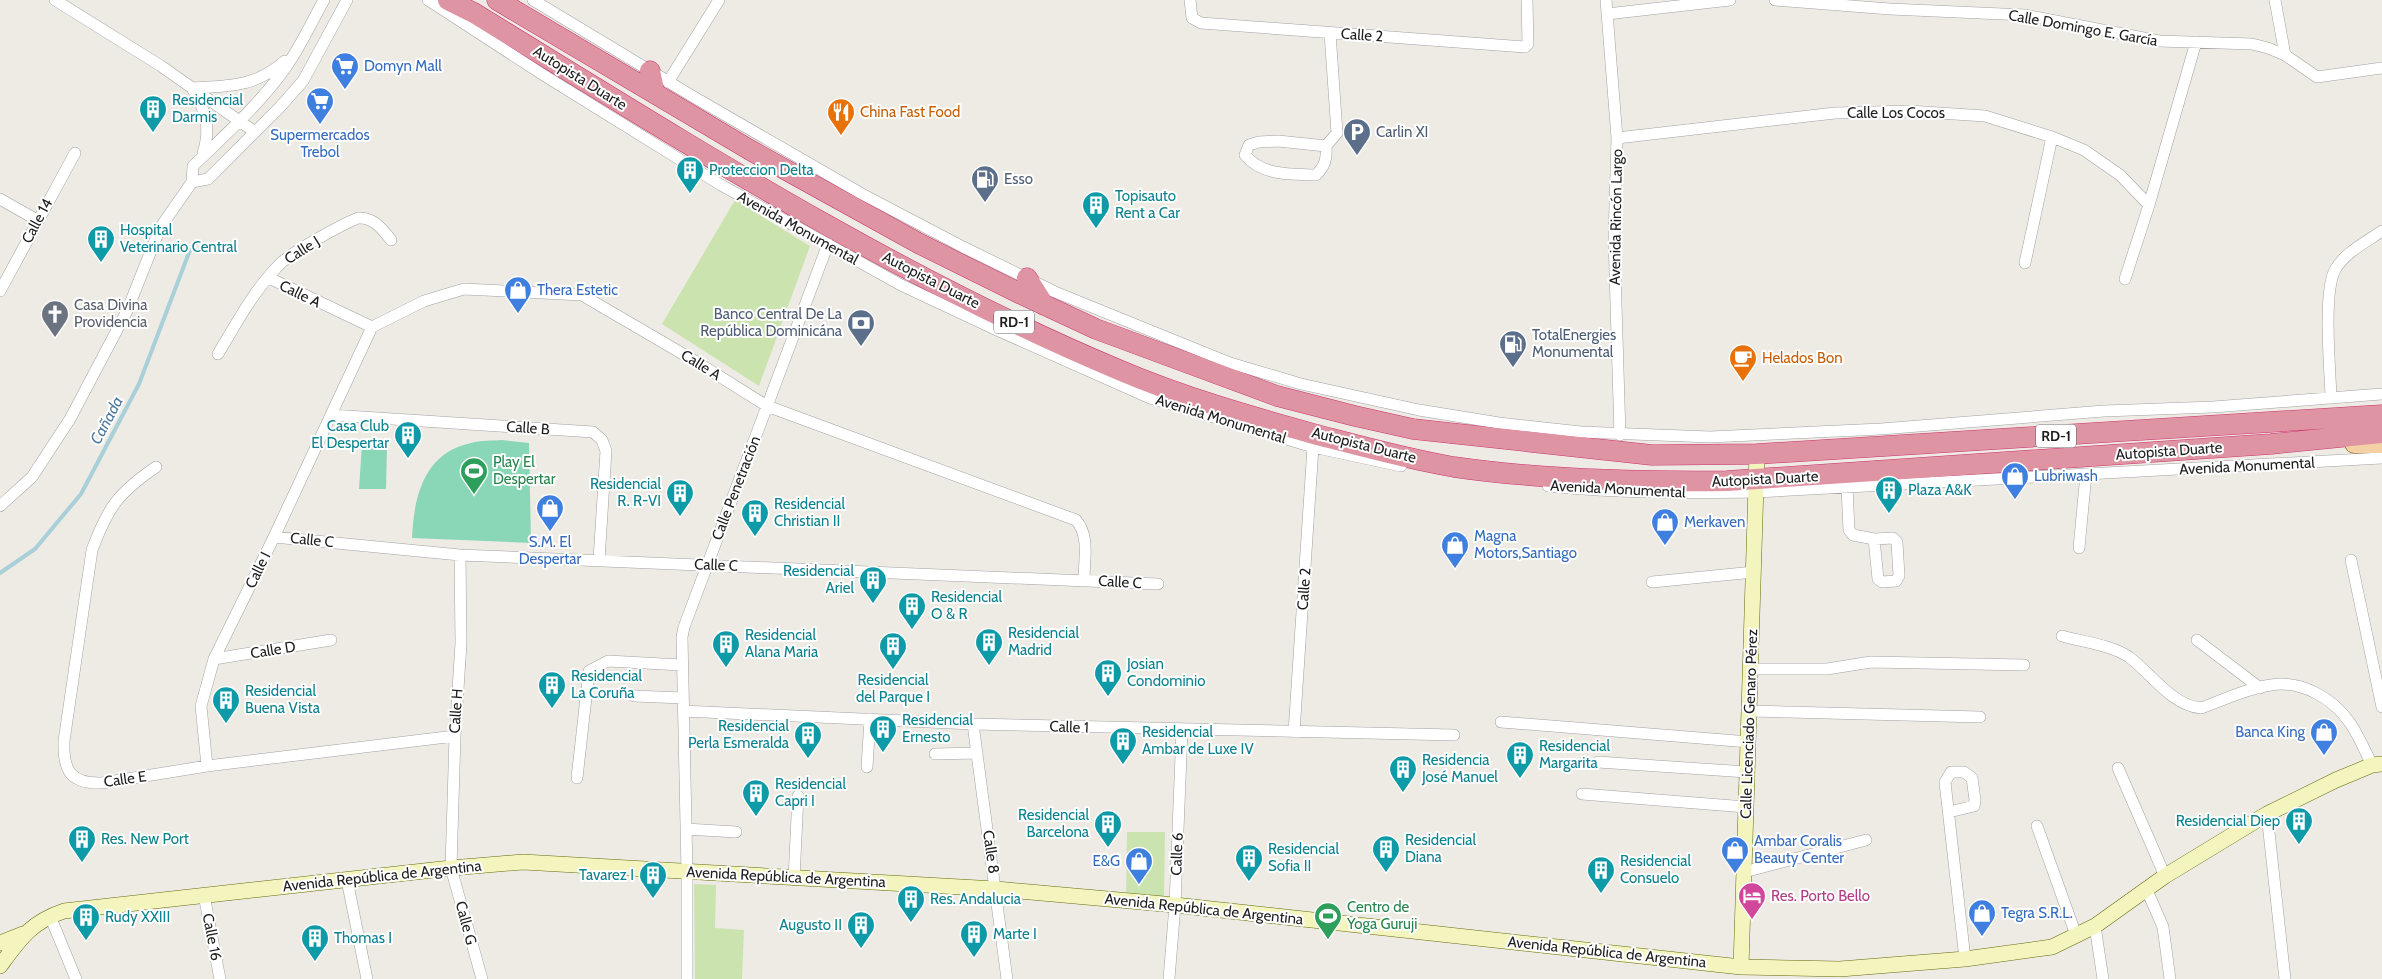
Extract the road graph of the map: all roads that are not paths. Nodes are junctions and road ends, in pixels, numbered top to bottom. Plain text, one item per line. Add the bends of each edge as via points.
1 (54, 0) edge
2 (324, 0) edge
3 (348, 0) edge
4 (428, 0) edge
5 (448, 0) edge
6 (497, 0) edge
7 (533, 0) edge
8 (719, 0) edge
9 (1190, 0) edge
10 (1527, 0) edge
11 (1606, 0) edge
12 (1730, 0) edge
13 (1774, 0) edge
14 (2275, 0) edge
15 (1607, 14) junction
16 (1330, 33) junction
17 (2196, 42) junction
18 (298, 50) junction
19 (2284, 55) junction
20 (2382, 68) edge
21 (646, 69) junction
22 (622, 74) junction
23 (192, 88) junction
24 (661, 88) junction
25 (238, 120) junction
26 (255, 132) junction
27 (2052, 137) junction
28 (1617, 138) junction
29 (1326, 146) junction
30 (75, 153) dead end
31 (202, 158) junction
32 (192, 182) junction
33 (0, 199) edge
34 (2149, 205) junction
35 (36, 220) junction
36 (2382, 231) edge
37 (391, 240) dead end
38 (828, 244) junction
39 (2025, 264) dead end
40 (1022, 275) junction
41 (268, 278) junction
42 (2125, 279) dead end
43 (993, 280) junction
44 (0, 291) edge
45 (1044, 305) junction
46 (372, 327) junction
47 (218, 354) dead end
48 (2382, 394) edge
49 (2331, 397) junction
50 (767, 406) junction
51 (331, 414) junction
52 (2382, 414) edge
53 (1499, 423) junction
54 (1455, 433) junction
55 (2382, 433) edge
56 (1620, 434) junction
57 (1524, 441) junction
58 (2271, 444) junction
59 (2382, 444) edge
60 (1313, 447) junction
61 (1757, 454) junction
62 (2382, 458) edge
63 (156, 467) dead end
64 (2086, 474) junction
65 (1757, 486) junction
66 (1847, 487) junction
67 (0, 490) edge
68 (4, 503) edge
69 (274, 537) junction
70 (1874, 539) dead end
71 (2080, 548) dead end
72 (460, 555) junction
73 (599, 560) junction
74 (2351, 560) dead end
75 (707, 565) junction
76 (1754, 572) junction
77 (1084, 580) junction
78 (1652, 582) dead end
79 (1158, 584) dead end
80 (2062, 636) dead end
81 (331, 640) dead end
82 (2197, 640) dead end
83 (214, 659) junction
84 (682, 665) junction
85 (2024, 666) dead end
86 (1751, 670) junction
87 (2260, 688) junction
88 (634, 696) dead end
89 (683, 698) junction
90 (2382, 707) edge
91 (684, 711) junction
92 (1750, 711) junction
93 (1980, 717) dead end
94 (870, 719) junction
95 (1501, 722) dead end
96 (973, 724) junction
97 (1182, 730) junction
98 (1294, 732) junction
99 (1454, 735) dead end
100 (455, 736) junction
101 (1749, 742) junction
102 (977, 753) junction
103 (935, 754) dead end
104 (1598, 762) dead end
105 (2377, 764) edge
106 (207, 766) junction
107 (867, 767) dead end
108 (2118, 768) dead end
109 (1748, 772) junction
110 (577, 778) dead end
111 (1582, 794) dead end
112 (798, 796) dead end
113 (1746, 807) junction
114 (1949, 812) dead end
115 (2267, 814) junction
116 (2037, 826) dead end
117 (686, 829) junction
118 (736, 832) dead end
119 (1866, 840) dead end
120 (451, 868) junction
121 (687, 872) junction
122 (1744, 872) junction
123 (2165, 876) junction
124 (794, 878) junction
125 (347, 880) junction
126 (2146, 888) junction
127 (996, 889) junction
128 (204, 895) junction
129 (1175, 905) junction
130 (50, 916) junction
131 (2095, 926) junction
132 (24, 933) junction
133 (2076, 935) junction
134 (0, 943) edge
135 (1965, 959) junction
136 (0, 966) edge
137 (1741, 967) junction
138 (1839, 974) edge
139 (76, 979) edge
140 (220, 979) edge
141 (367, 979) edge
142 (482, 979) edge
143 (687, 979) edge
144 (1007, 979) edge
145 (1168, 979) edge
146 (2102, 979) edge
147 (2170, 979) edge
148 (2285, 979) edge

1 - 23 street
2 - 18 street
3 - 26 street via 303,81
4 - 38 street, Avenida Monumental via 721,185
5 - 65 highway, Autopista Duarte / RD-1 via 846,237 989,311 1121,371 1246,415 1453,466 1556,477
6 - 22 highway, Autopista Duarte / RD-1
7 - 21 street
8 - 24 street
9 - 16 street, Calle 2 via 1190,14 1195,21
10 - 16 street, Calle 2 via 1528,44 1525,47
11 - 15 street, Avenida Rincón Largo
12 - 15 street
13 - 17 street, Calle Domingo E. García via 2025,15 2159,41
14 - 19 street
15 - 28 street, Avenida Rincón Largo
16 - 29 street via 1337,133
17 - 19 street, Calle Domingo E. García via 2252,44
17 - 34 street
18 - 23 street via 269,74 251,81 232,86
18 - 25 street via 263,95
19 - 20 street, Calle Domingo E. García via 2317,77
21 - 22 highway
21 - 24 highway
22 - 24 highway, Autopista Duarte / RD-1
23 - 25 street
23 - 31 street via 208,129
24 - 40 street
24 - 43 highway, Autopista Duarte / RD-1 via 750,150 920,244
25 - 26 street
25 - 31 street
26 - 32 street via 208,179
27 - 28 street, Calle Los Cocos via 1985,116 1909,110 1835,113
27 - 34 street, Calle Los Cocos via 2105,163
27 - 39 street
28 - 56 street, Avenida Rincón Largo via 1614,239
29 - 29 street via 1259,142 1249,145 1246,155 1253,164 1270,171 1316,175 1324,167
30 - 35 street, Calle 14
31 - 32 street via 193,166
32 - 68 street via 160,228 127,312 70,419 32,477
33 - 35 street
34 - 42 street
35 - 44 street, Calle 14
36 - 49 street via 2346,257 2335,269 2328,287
37 - 41 street, Calle J via 370,219 358,218 292,254
38 - 50 street, Calle Penetración
38 - 60 street, Avenida Monumental via 901,285 1123,387
40 - 43 highway
40 - 45 highway
40 - 53 street via 1109,315 1230,363 1301,384 1419,410
41 - 46 street, Calle A
41 - 47 street, Calle J
43 - 45 highway, Autopista Duarte / RD-1
45 - 54 highway, Autopista Duarte / RD-1 via 1096,329 1277,396 1412,429
46 - 50 street, Calle A via 424,302 464,289 582,295
46 - 51 street, Calle I
48 - 49 street
49 - 56 street via 1797,433 1710,437
50 - 75 street, Calle Penetración
50 - 77 street, Calle A via 1076,520 1082,526 1085,538
51 - 69 street, Calle I
51 - 73 street, Calle B via 593,432 602,440 606,451
52 - 61 highway, Autopista Duarte / RD-1
53 - 54 highway
53 - 56 street
53 - 57 highway
54 - 57 highway, Autopista Duarte / RD-1
55 - 58 highway, Autopista Duarte / RD-1
57 - 61 highway, Autopista Duarte / RD-1 via 1652,455
58 - 59 main road
58 - 65 highway, Autopista Duarte / RD-1
60 - 65 street, Avenida Monumental via 1477,479 1583,490 1674,493
60 - 98 street, Calle 2
61 - 65 main road, Calle Licenciado Genaro Pérez
62 - 64 street, Avenida Monumental
63 - 106 street, Calle E via 130,484 115,500 102,522 92,550 63,755 67,769 76,779 87,784
64 - 66 street, Avenida Monumental
64 - 71 street
65 - 66 street, Avenida Monumental
65 - 76 main road, Calle Licenciado Genaro Pérez
66 - 70 street via 1848,530 1853,535
67 - 68 street
69 - 72 street, Calle C
69 - 83 street, Calle I
72 - 73 street, Calle C
72 - 100 street, Calle H via 461,642
73 - 75 street, Calle C
74 - 90 street
75 - 77 street, Calle C
75 - 84 street, Calle Penetración via 684,627
76 - 78 street
76 - 86 main road, Calle Licenciado Genaro Pérez
77 - 79 street, Calle C
80 - 87 street via 2128,657 2190,706 2201,708
81 - 83 street, Calle D
82 - 87 street
83 - 106 street, Calle I via 201,706
84 - 89 street, Calle Penetración
84 - 110 street via 608,661 589,671
85 - 86 street via 1871,662 1827,669
86 - 92 main road, Calle Licenciado Genaro Pérez
87 - 105 street via 2290,683 2316,693 2334,705 2350,723
88 - 89 street
89 - 91 street, Calle Penetración
91 - 94 street, Calle 1
91 - 117 street, Calle Penetración
92 - 93 street
92 - 101 main road, Calle Licenciado Genaro Pérez
94 - 96 street, Calle 1
94 - 107 street
95 - 101 street
96 - 97 street, Calle 1
96 - 102 street, Calle 8
97 - 98 street, Calle 1
97 - 129 street, Calle 6
98 - 99 street, Calle 1
100 - 106 street, Calle E
100 - 120 street, Calle H
101 - 109 main road, Calle Licenciado Genaro Pérez
102 - 103 street
102 - 127 street, Calle 8
104 - 109 street
105 - 115 main road, Avenida República de Argentina
108 - 123 street
109 - 113 main road, Calle Licenciado Genaro Pérez
111 - 113 street
112 - 124 street
113 - 122 main road, Calle Licenciado Genaro Pérez
114 - 135 street
115 - 123 main road, Avenida República de Argentina
115 - 148 street
116 - 133 street
117 - 118 street
117 - 121 street, Calle Penetración
119 - 122 street
120 - 121 main road, Avenida República de Argentina via 523,862
120 - 125 main road, Avenida República de Argentina
120 - 142 street, Calle G
121 - 124 main road, Avenida República de Argentina
121 - 143 street, Calle Penetración
122 - 137 main road, Calle Licenciado Genaro Pérez
123 - 126 main road, Avenida República de Argentina
124 - 127 main road, Avenida República de Argentina
125 - 128 main road, Avenida República de Argentina
125 - 141 street
126 - 131 main road, Avenida República de Argentina
126 - 147 street via 2163,927
127 - 129 main road, Avenida República de Argentina
127 - 144 street, Calle 8
128 - 130 main road, Avenida República de Argentina via 84,908
128 - 140 street, Calle 16
129 - 137 main road, Avenida República de Argentina
129 - 145 street, Calle 6
130 - 132 main road, Avenida República de Argentina
130 - 139 street
131 - 133 main road, Avenida República de Argentina
131 - 146 street
132 - 134 main road
132 - 136 main road, Avenida República de Argentina
133 - 135 main road, Avenida República de Argentina via 2052,947
135 - 138 main road, Avenida República de Argentina
137 - 138 main road, Avenida República de Argentina

